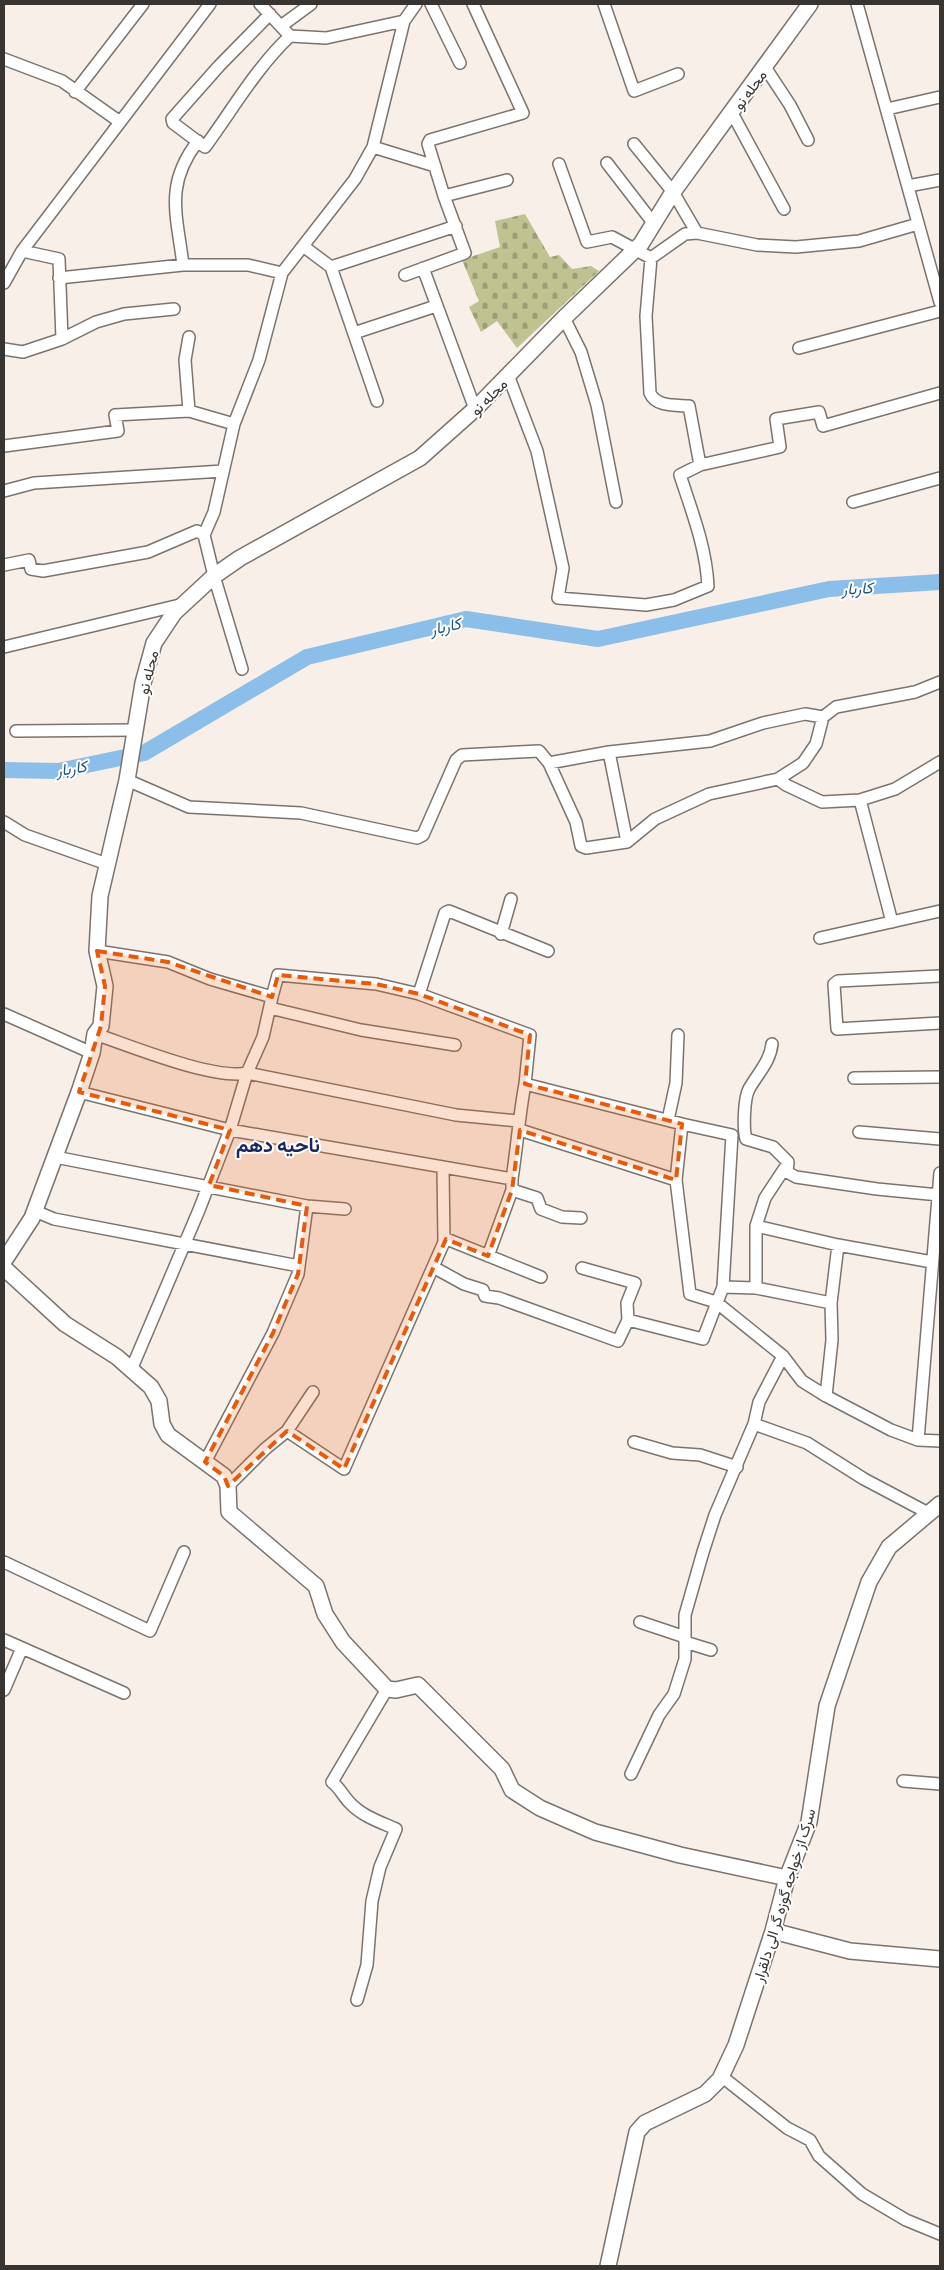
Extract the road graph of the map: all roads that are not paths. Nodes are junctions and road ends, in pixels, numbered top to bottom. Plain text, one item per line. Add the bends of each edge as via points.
1 (143, 4) edge
2 (210, 4) edge
3 (311, 4) edge
4 (416, 4) edge
5 (431, 4) edge
6 (473, 4) edge
7 (604, 4) edge
8 (810, 4) edge
9 (857, 4) edge
10 (266, 8) edge
11 (404, 22) junction
12 (281, 26) junction
13 (290, 36) junction
14 (4, 59) edge
15 (460, 63) dead end
16 (765, 67) junction
17 (678, 74) dead end
18 (75, 92) junction
19 (940, 97) edge
20 (887, 109) junction
21 (732, 113) junction
22 (120, 122) junction
23 (808, 140) dead end
24 (198, 142) junction
25 (634, 144) dead end
26 (373, 147) junction
27 (607, 163) dead end
28 (559, 164) dead end
29 (434, 166) junction
30 (507, 180) dead end
31 (940, 180) edge
32 (908, 186) junction
33 (673, 192) junction
34 (444, 196) junction
35 (784, 209) dead end
36 (654, 224) junction
37 (918, 224) junction
38 (456, 226) junction
39 (697, 233) junction
40 (303, 246) junction
41 (636, 250) junction
42 (22, 251) junction
43 (651, 258) junction
44 (183, 265) junction
45 (331, 267) junction
46 (423, 268) junction
47 (282, 273) junction
48 (405, 275) dead end
49 (59, 278) junction
50 (4, 283) edge
51 (940, 302) edge
52 (436, 306) junction
53 (174, 309) dead end
54 (940, 311) edge
55 (564, 318) junction
56 (354, 333) junction
57 (189, 338) dead end
58 (62, 340) junction
59 (799, 348) dead end
60 (4, 350) edge
61 (508, 375) junction
62 (940, 393) edge
63 (378, 401) dead end
64 (475, 409) junction
65 (190, 411) junction
66 (234, 424) junction
67 (4, 446) edge
68 (700, 465) junction
69 (223, 471) junction
70 (940, 478) edge
71 (4, 491) edge
72 (616, 502) dead end
73 (853, 502) dead end
74 (204, 535) junction
75 (4, 565) edge
76 (214, 576) junction
77 (184, 604) junction
78 (4, 647) edge
79 (242, 669) dead end
80 (940, 682) edge
81 (823, 717) junction
82 (134, 730) junction
83 (16, 731) dead end
84 (608, 752) junction
85 (940, 762) edge
86 (549, 763) junction
87 (127, 778) junction
88 (778, 779) junction
89 (860, 800) junction
90 (4, 822) edge
91 (627, 842) junction
92 (107, 864) junction
93 (511, 898) dead end
94 (940, 911) edge
95 (892, 922) junction
96 (501, 934) junction
97 (820, 938) dead end
98 (97, 951) junction
99 (548, 951) dead end
100 (940, 976) edge
101 (419, 994) junction
102 (271, 1003) junction
103 (4, 1014) edge
104 (940, 1023) edge
105 (95, 1034) junction
106 (678, 1034) dead end
107 (772, 1044) dead end
108 (455, 1045) dead end
109 (92, 1053) junction
110 (247, 1073) junction
111 (940, 1077) edge
112 (854, 1078) dead end
113 (525, 1084) junction
114 (79, 1092) junction
115 (668, 1120) junction
116 (682, 1124) junction
117 (519, 1125) junction
118 (230, 1130) junction
119 (860, 1132) dead end
120 (940, 1139) edge
121 (940, 1145) edge
122 (54, 1157) junction
123 (788, 1162) junction
124 (443, 1168) junction
125 (940, 1173) edge
126 (676, 1180) junction
127 (512, 1184) junction
128 (208, 1186) junction
129 (939, 1195) junction
130 (307, 1206) junction
131 (345, 1210) dead end
132 (35, 1211) junction
133 (581, 1218) dead end
134 (756, 1226) junction
135 (444, 1238) junction
136 (185, 1244) junction
137 (838, 1244) junction
138 (488, 1256) junction
139 (4, 1261) edge
140 (932, 1262) junction
141 (299, 1266) junction
142 (433, 1267) junction
143 (4, 1268) edge
144 (582, 1268) dead end
145 (541, 1277) dead end
146 (723, 1286) junction
147 (756, 1288) junction
148 (716, 1302) junction
149 (831, 1303) junction
150 (628, 1320) junction
151 (783, 1356) junction
152 (131, 1370) junction
153 (313, 1392) dead end
154 (826, 1396) junction
155 (754, 1424) junction
156 (288, 1431) junction
157 (918, 1440) junction
158 (940, 1441) edge
159 (634, 1442) dead end
160 (205, 1462) junction
161 (737, 1467) junction
162 (228, 1486) junction
163 (935, 1509) edge
164 (184, 1552) dead end
165 (4, 1562) edge
166 (640, 1622) dead end
167 (4, 1640) edge
168 (685, 1640) junction
169 (22, 1648) junction
170 (711, 1650) dead end
171 (386, 1689) junction
172 (4, 1690) edge
173 (124, 1694) dead end
174 (631, 1774) dead end
175 (903, 1781) dead end
176 (940, 1784) edge
177 (787, 1878) junction
178 (773, 1931) junction
179 (940, 1959) edge
180 (357, 2000) dead end
181 (720, 2075) junction
182 (940, 2234) edge
183 (608, 2266) edge

1 - 18 street
2 - 22 street
3 - 12 street
4 - 11 street
5 - 15 street
6 - 29 street via 523,114 430,140
7 - 17 street via 634,92
8 - 16 street, محله نو
9 - 20 street
10 - 12 street
10 - 24 street via 172,119
11 - 13 street via 326,38
11 - 26 street
12 - 13 street
13 - 24 street via 255,74 205,147
14 - 18 street via 62,81
16 - 21 street, محله نو
16 - 23 street
18 - 22 street
19 - 20 street
20 - 32 street
21 - 33 street, محله نو
21 - 35 street
22 - 42 street
24 - 44 street via 179,171 174,188
25 - 33 street
26 - 29 street
26 - 40 street via 355,180
27 - 36 street
28 - 41 street via 587,242 612,238
29 - 34 street
30 - 34 street
31 - 32 street
32 - 37 street
33 - 36 street, محله نو
33 - 39 street
34 - 38 street
36 - 41 street, محله نو
37 - 39 street via 859,241 796,247 757,245
37 - 51 street
38 - 45 street
38 - 46 street via 465,253
39 - 43 street via 685,234
40 - 45 street
40 - 47 street
41 - 43 street
41 - 55 street, محله نو
42 - 49 street via 58,259
42 - 50 street
43 - 68 street via 646,316 650,393 658,403 689,406
44 - 47 street via 248,265
44 - 49 street
45 - 56 street
46 - 48 street
46 - 52 street
47 - 66 street via 259,360
49 - 58 street
52 - 56 street
52 - 64 street
53 - 58 street via 124,314 96,322
54 - 59 street
55 - 61 street, محله نو
55 - 72 street via 581,352 594,397
56 - 63 street
57 - 65 street via 185,360
58 - 60 street via 23,352
61 - 64 street, محله نو
61 - 68 street via 537,451 563,568 558,598 646,605 674,600 708,586 698,530 680,476
62 - 68 street via 823,426 819,412 776,419 780,447
64 - 76 street, محله نو via 420,458 240,558
65 - 66 street
65 - 67 street via 115,415 118,431
66 - 69 street
69 - 71 street via 34,483
69 - 74 street via 214,512
70 - 73 street
74 - 75 street via 197,531 148,552 43,571 31,569 29,560
74 - 76 street
76 - 77 street, محله نو
76 - 79 street
77 - 78 street
77 - 82 street, محله نو via 154,643
80 - 81 street via 915,692 836,706
81 - 84 street via 805,714 763,723 710,741
81 - 88 street via 816,744 803,763
82 - 83 street
82 - 87 street, محله نو
84 - 86 street
84 - 91 street
85 - 89 street via 895,790
86 - 87 street via 539,751 462,755 456,760 423,835 417,838 301,813 189,807
86 - 91 street via 576,822 581,846
87 - 92 street, محله نو
88 - 89 street via 822,802
88 - 91 street via 709,794 655,819
89 - 95 street
90 - 92 street via 25,835
92 - 98 street, محله نو via 100,896
93 - 96 street
94 - 95 street
95 - 97 street
96 - 99 street
96 - 101 street via 452,912 445,913
98 - 102 street via 168,962
98 - 105 street, محله نو via 105,986 101,1026
100 - 104 street via 838,981 834,984 837,1029
101 - 102 street via 376,984 278,975
101 - 113 street via 530,1035
102 - 108 street via 361,1030
102 - 110 street via 263,1037
103 - 109 street
105 - 109 street, محله نو
105 - 110 street via 161,1057 234,1076
106 - 115 street via 676,1083
107 - 123 street via 771,1055 747,1091 742,1126 746,1138 773,1147
109 - 114 street, محله نو
110 - 117 street
110 - 118 street
111 - 112 street
113 - 115 street
113 - 117 street
114 - 118 street
114 - 122 street, محله نو
115 - 116 street
116 - 126 street
116 - 146 street via 732,1135
117 - 126 street
117 - 127 street
118 - 124 street
118 - 128 street
119 - 120 street
120 - 121 street
122 - 128 street
122 - 132 street, محله نو
123 - 129 street via 787,1172 796,1177
123 - 134 street via 765,1198
124 - 127 street
124 - 135 street
125 - 129 street
126 - 148 street via 690,1294
127 - 133 street via 537,1198 541,1209 562,1217
127 - 138 street
128 - 130 street
128 - 136 street
129 - 140 street
130 - 131 street
130 - 141 street
132 - 136 street via 54,1218
132 - 139 street, محله نو
134 - 137 street
134 - 147 street
135 - 138 street
135 - 142 street
136 - 141 street
136 - 152 street
137 - 140 street
137 - 149 street
138 - 145 street
140 - 157 street
141 - 160 street via 273,1332
142 - 150 street via 483,1290 485,1296 500,1298 618,1341
142 - 156 street via 344,1469
143 - 152 street via 65,1324 117,1357
144 - 150 street via 635,1283 627,1303
146 - 147 street
146 - 148 street
147 - 149 street
148 - 150 street via 702,1338
148 - 151 street
149 - 154 street via 832,1340
151 - 154 street via 802,1381
151 - 155 street via 759,1402
152 - 160 street via 151,1387 159,1401 162,1424 168,1435
153 - 156 street
154 - 157 street via 891,1430
155 - 161 street
155 - 163 street via 807,1443 864,1479
156 - 162 street
157 - 158 street
159 - 161 street via 672,1453 700,1455
160 - 162 street via 224,1476
161 - 168 street via 715,1515 684,1615
162 - 171 street via 229,1512 316,1586 325,1614 343,1642
163 - 177 street, سرک از خواجه گوزه گر الی دلقرار via 890,1547 869,1582 827,1706 809,1822
164 - 165 street via 150,1631
166 - 168 street
167 - 169 street
168 - 170 street
168 - 174 street via 685,1659 674,1694 659,1715
169 - 172 street
169 - 173 street
171 - 177 street via 418,1685 496,1763 512,1790 540,1808 595,1832
171 - 180 street via 332,1782 365,1815 396,1829 380,1868 372,1901 367,1965
175 - 176 street
177 - 178 street, سرک از خواجه گوزه گر الی دلقرار
178 - 179 street via 850,1951
178 - 181 street, سرک از خواجه گوزه گر الی دلقرار via 736,2045
181 - 182 street via 787,2128 810,2140 819,2156 862,2194 906,2220
181 - 183 street, سرک از خواجه گوزه گر الی دلقرار via 705,2094 645,2123 637,2132

